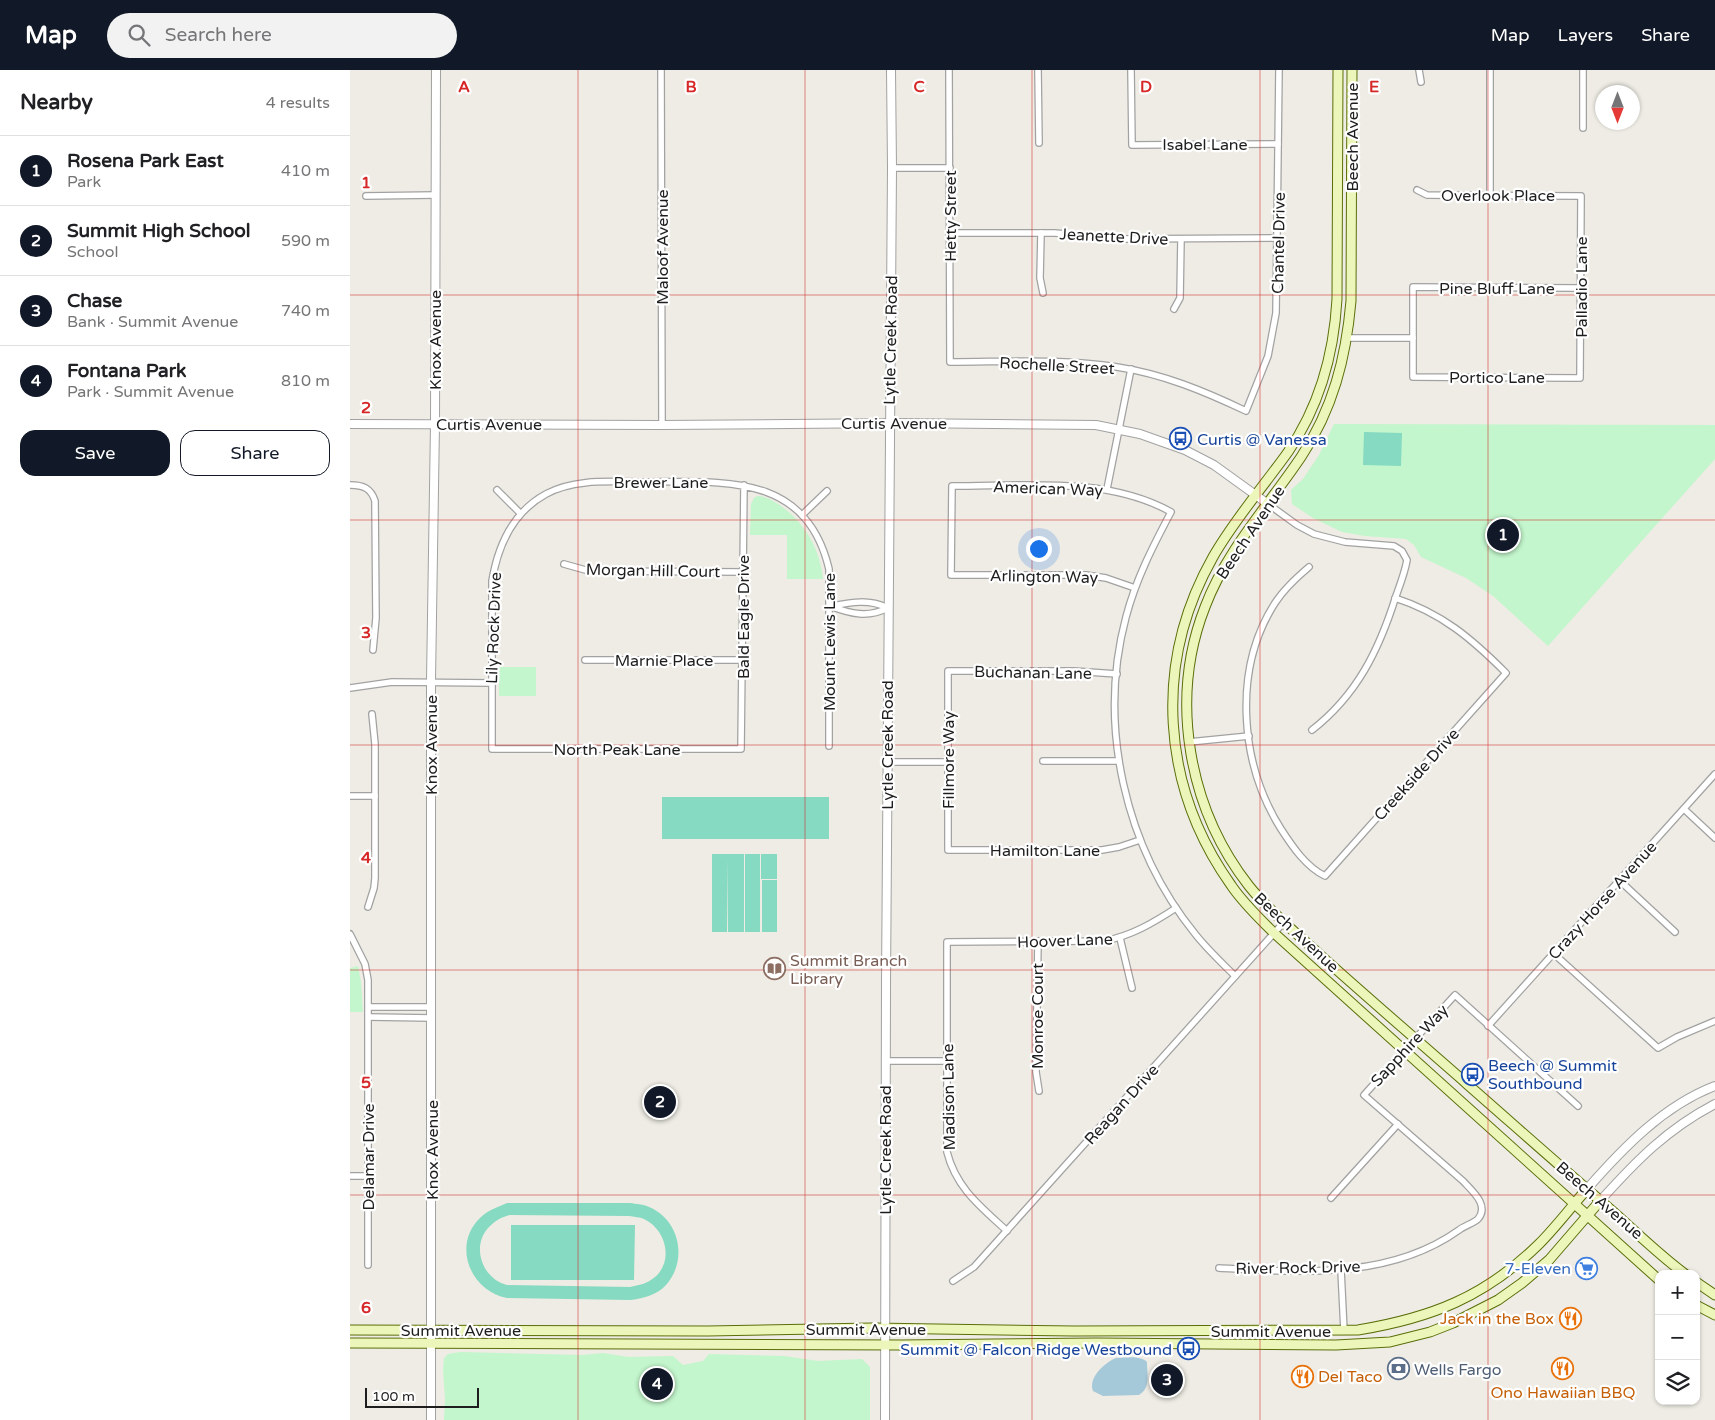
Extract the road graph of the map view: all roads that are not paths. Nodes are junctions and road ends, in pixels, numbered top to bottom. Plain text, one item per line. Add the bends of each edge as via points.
1 (436, 70) edge
2 (661, 70) edge
3 (891, 70) edge
4 (949, 70) edge
5 (1038, 70) edge
6 (1131, 70) edge
7 (1279, 70) edge
8 (1338, 70) edge
9 (1352, 70) edge
10 (1419, 70) edge
11 (1490, 70) edge
12 (1583, 70) edge
13 (1421, 82) dead end
14 (1582, 128) dead end
15 (1039, 143) dead end
16 (1278, 144) junction
17 (892, 168) junction
18 (950, 168) junction
19 (1417, 190) dead end
20 (435, 195) junction
21 (1490, 195) junction
22 (366, 196) dead end
23 (1581, 196) joint
24 (950, 233) junction
25 (1041, 233) junction
26 (1278, 238) junction
27 (1181, 239) junction
28 (1581, 288) junction
29 (1043, 292) dead end
30 (1174, 309) dead end
31 (1348, 338) junction
32 (1413, 338) junction
33 (950, 362) joint
34 (1131, 369) junction
35 (1580, 378) joint
36 (1246, 411) joint
37 (889, 423) junction
38 (350, 424) edge
39 (435, 424) junction
40 (662, 425) junction
41 (1119, 429) junction
42 (350, 485) edge
43 (744, 485) junction
44 (497, 490) dead end
45 (1107, 490) junction
46 (827, 491) dead end
47 (1256, 495) junction
48 (1268, 504) junction
49 (520, 513) junction
50 (802, 515) junction
51 (564, 564) dead end
52 (1308, 567) dead end
53 (743, 572) junction
54 (951, 575) joint
55 (1135, 588) junction
56 (1395, 598) junction
57 (830, 606) junction
58 (888, 608) junction
59 (373, 650) dead end
60 (585, 660) dead end
61 (742, 660) junction
62 (948, 671) joint
63 (1117, 674) junction
64 (431, 682) junction
65 (491, 683) junction
66 (350, 688) edge
67 (372, 714) dead end
68 (1312, 730) dead end
69 (1249, 736) junction
70 (1189, 742) junction
71 (829, 746) dead end
72 (492, 749) joint
73 (741, 749) joint
74 (1043, 761) dead end
75 (1118, 761) junction
76 (887, 762) junction
77 (948, 762) junction
78 (1715, 774) edge
79 (350, 796) edge
80 (375, 796) junction
81 (1684, 809) junction
82 (1715, 838) edge
83 (1140, 840) junction
84 (948, 850) joint
85 (1619, 880) junction
86 (368, 907) dead end
87 (1176, 908) junction
88 (1284, 922) junction
89 (1675, 932) dead end
90 (1274, 933) junction
91 (350, 934) edge
92 (1120, 938) junction
93 (1038, 941) junction
94 (947, 942) joint
95 (1554, 953) junction
96 (1235, 976) junction
97 (1132, 988) dead end
98 (369, 1007) junction
99 (432, 1007) junction
100 (369, 1018) junction
101 (432, 1018) junction
102 (1715, 1021) edge
103 (1488, 1026) junction
104 (1414, 1038) junction
105 (1405, 1049) junction
106 (886, 1061) junction
107 (947, 1061) junction
108 (1715, 1086) edge
109 (1039, 1090) dead end
110 (1715, 1104) edge
111 (1578, 1106) dead end
112 (1398, 1124) junction
113 (350, 1176) edge
114 (368, 1176) junction
115 (1587, 1189) junction
116 (1331, 1198) dead end
117 (1600, 1201) junction
118 (1575, 1202) junction
119 (1588, 1215) junction
120 (1007, 1230) junction
121 (368, 1265) dead end
122 (1219, 1268) dead end
123 (1341, 1270) junction
124 (1680, 1270) edge
125 (1655, 1276) edge
126 (953, 1281) dead end
127 (1700, 1285) edge
128 (1715, 1295) edge
129 (1700, 1307) edge
130 (1715, 1315) edge
131 (885, 1328) junction
132 (350, 1330) edge
133 (431, 1330) junction
134 (1344, 1331) junction
135 (350, 1343) edge
136 (432, 1343) junction
137 (885, 1345) junction
138 (431, 1420) edge
139 (885, 1420) edge

1 - 20 street, Knox Avenue
2 - 40 street, Maloof Avenue
3 - 17 street, Lytle Creek Road
4 - 18 street, Hetty Street
5 - 15 street
6 - 16 street, Isabel Lane via 1132,145
7 - 16 street, Chantel Drive
8 - 47 main road, Beech Avenue via 1334,337 1316,399 1303,427
9 - 31 main road, Beech Avenue
10 - 13 street
11 - 21 street
12 - 14 street
16 - 26 street, Chantel Drive
17 - 18 street
17 - 37 street, Lytle Creek Road
18 - 24 street, Hetty Street
19 - 21 street, Overlook Place via 1427,195
20 - 22 street
20 - 39 street, Knox Avenue
21 - 23 street, Overlook Place
23 - 28 street, Palladio Lane
24 - 25 street, Jeanette Drive
24 - 33 street, Hetty Street
25 - 27 street, Jeanette Drive via 1118,239
25 - 29 street via 1040,278
26 - 27 street, Jeanette Drive
26 - 36 street, Chantel Drive via 1278,296 1273,335 1260,380
27 - 30 street via 1180,298
28 - 32 street, Pine Bluff Lane via 1413,287
28 - 35 street, Palladio Lane
31 - 32 street
31 - 48 main road, Beech Avenue via 1332,396 1319,427
32 - 35 street, Portico Lane via 1413,377
33 - 34 street, Rochelle Street via 1065,362
34 - 36 street, Rochelle Street via 1188,385
34 - 41 street
37 - 40 street, Curtis Avenue
37 - 41 street, Curtis Avenue via 1082,424
37 - 58 street, Lytle Creek Road
38 - 39 street, Curtis Avenue
39 - 40 street, Curtis Avenue
39 - 64 street, Knox Avenue
41 - 45 street
41 - 47 street, Curtis Avenue via 1185,450 1214,465
42 - 59 street via 371,490 376,507 376,629
43 - 49 street, Brewer Lane via 592,482 546,494
43 - 50 street, Brewer Lane via 767,491
43 - 53 street, Bald Eagle Drive
44 - 49 street
45 - 54 street, American Way via 1074,486 952,486
45 - 55 street, American Way via 1171,512
46 - 50 street
47 - 48 street, Curtis Avenue
47 - 90 main road, Beech Avenue via 1213,556 1190,605 1176,665 1173,722 1179,771 1201,835 1232,887
48 - 56 street, Curtis Avenue via 1314,534 1345,542 1399,548 1407,562
48 - 70 main road, Beech Avenue via 1226,563 1204,609 1192,653 1188,686
49 - 65 street, Lily Rock Drive via 504,537 495,561
50 - 57 street, Mount Lewis Lane via 827,558
51 - 53 street, Morgan Hill Court via 590,571
52 - 69 street via 1284,592 1262,630 1248,684
53 - 61 street, Bald Eagle Drive
54 - 55 street, Arlington Way via 1086,575
55 - 63 street via 1123,628
56 - 68 street via 1382,638 1365,670 1341,703
56 - 69 street, Creekside Drive via 1450,623 1506,672 1325,876 1314,870 1278,824 1258,778
57 - 58 street via 876,602
57 - 58 street via 849,613 876,613
57 - 71 street, Mount Lewis Lane
58 - 76 street, Lytle Creek Road
60 - 61 street, Marnie Place
61 - 73 street, Bald Eagle Drive
62 - 63 street, Buchanan Lane
62 - 77 street, Fillmore Way
63 - 75 street via 1114,710
64 - 65 street
64 - 66 street via 392,682
64 - 99 street, Knox Avenue
65 - 72 street, Lily Rock Drive
67 - 80 street
69 - 70 street
70 - 88 main road, Beech Avenue via 1202,802 1214,829 1250,887
72 - 73 street, North Peak Lane
74 - 75 street
75 - 83 street
76 - 77 street
76 - 106 street, Lytle Creek Road
77 - 84 street, Fillmore Way
78 - 81 street, Crazy Horse Avenue
79 - 80 street
80 - 86 street via 375,878
81 - 82 street
81 - 85 street, Crazy Horse Avenue
83 - 84 street, Hamilton Lane via 1102,850
83 - 87 street
85 - 89 street
85 - 95 street, Crazy Horse Avenue
87 - 92 street, Hoover Lane
87 - 96 street via 1209,951
88 - 90 street, Reagan Drive
88 - 104 main road, Beech Avenue
90 - 96 street, Reagan Drive
90 - 105 main road, Beech Avenue
91 - 98 street, Delamar Drive via 365,964
92 - 93 street, Hoover Lane
92 - 97 street
93 - 94 street, Hoover Lane
93 - 109 street, Monroe Court via 1036,1072
94 - 107 street, Madison Lane
95 - 102 street via 1658,1048
95 - 103 street, Crazy Horse Avenue
96 - 120 street, Reagan Drive
98 - 99 street
98 - 100 street, Delamar Drive
99 - 101 street, Knox Avenue
100 - 101 street
100 - 114 street, Delamar Drive
101 - 133 street, Knox Avenue
103 - 104 street, Sapphire Way via 1455,996
103 - 111 street
104 - 105 street, Sapphire Way
104 - 115 main road, Beech Avenue
105 - 112 street, Sapphire Way via 1364,1095
105 - 118 main road, Beech Avenue
106 - 107 street
106 - 131 street, Lytle Creek Road
107 - 120 street, Madison Lane via 946,1138 950,1164 969,1195
108 - 115 street, Summit Avenue via 1679,1105 1647,1128
110 - 117 street, Summit Avenue via 1657,1142
112 - 116 street
112 - 123 street, River Rock Drive via 1463,1181 1482,1204 1482,1212 1477,1220 1428,1249 1398,1260
113 - 114 street
114 - 121 street, Delamar Drive
115 - 117 main road, Beech Avenue
115 - 118 main road, Summit Avenue
117 - 119 main road, Summit Avenue
117 - 124 main road, Beech Avenue
118 - 119 main road, Beech Avenue
118 - 134 main road, Summit Avenue via 1524,1258 1468,1297 1415,1319
119 - 125 main road, Beech Avenue
119 - 137 main road, Summit Avenue via 1549,1260 1498,1300 1430,1332 1390,1342 1336,1345
120 - 126 street, Reagan Drive via 974,1267
122 - 123 street, River Rock Drive
123 - 134 street
127 - 128 main road
129 - 130 main road
131 - 133 main road, Summit Avenue
131 - 134 main road, Summit Avenue
131 - 137 street, Lytle Creek Road
132 - 133 main road, Summit Avenue
133 - 136 street, Knox Avenue
135 - 136 main road, Summit Avenue
136 - 137 main road, Summit Avenue
136 - 138 street, Knox Avenue
137 - 139 street, Lytle Creek Road

